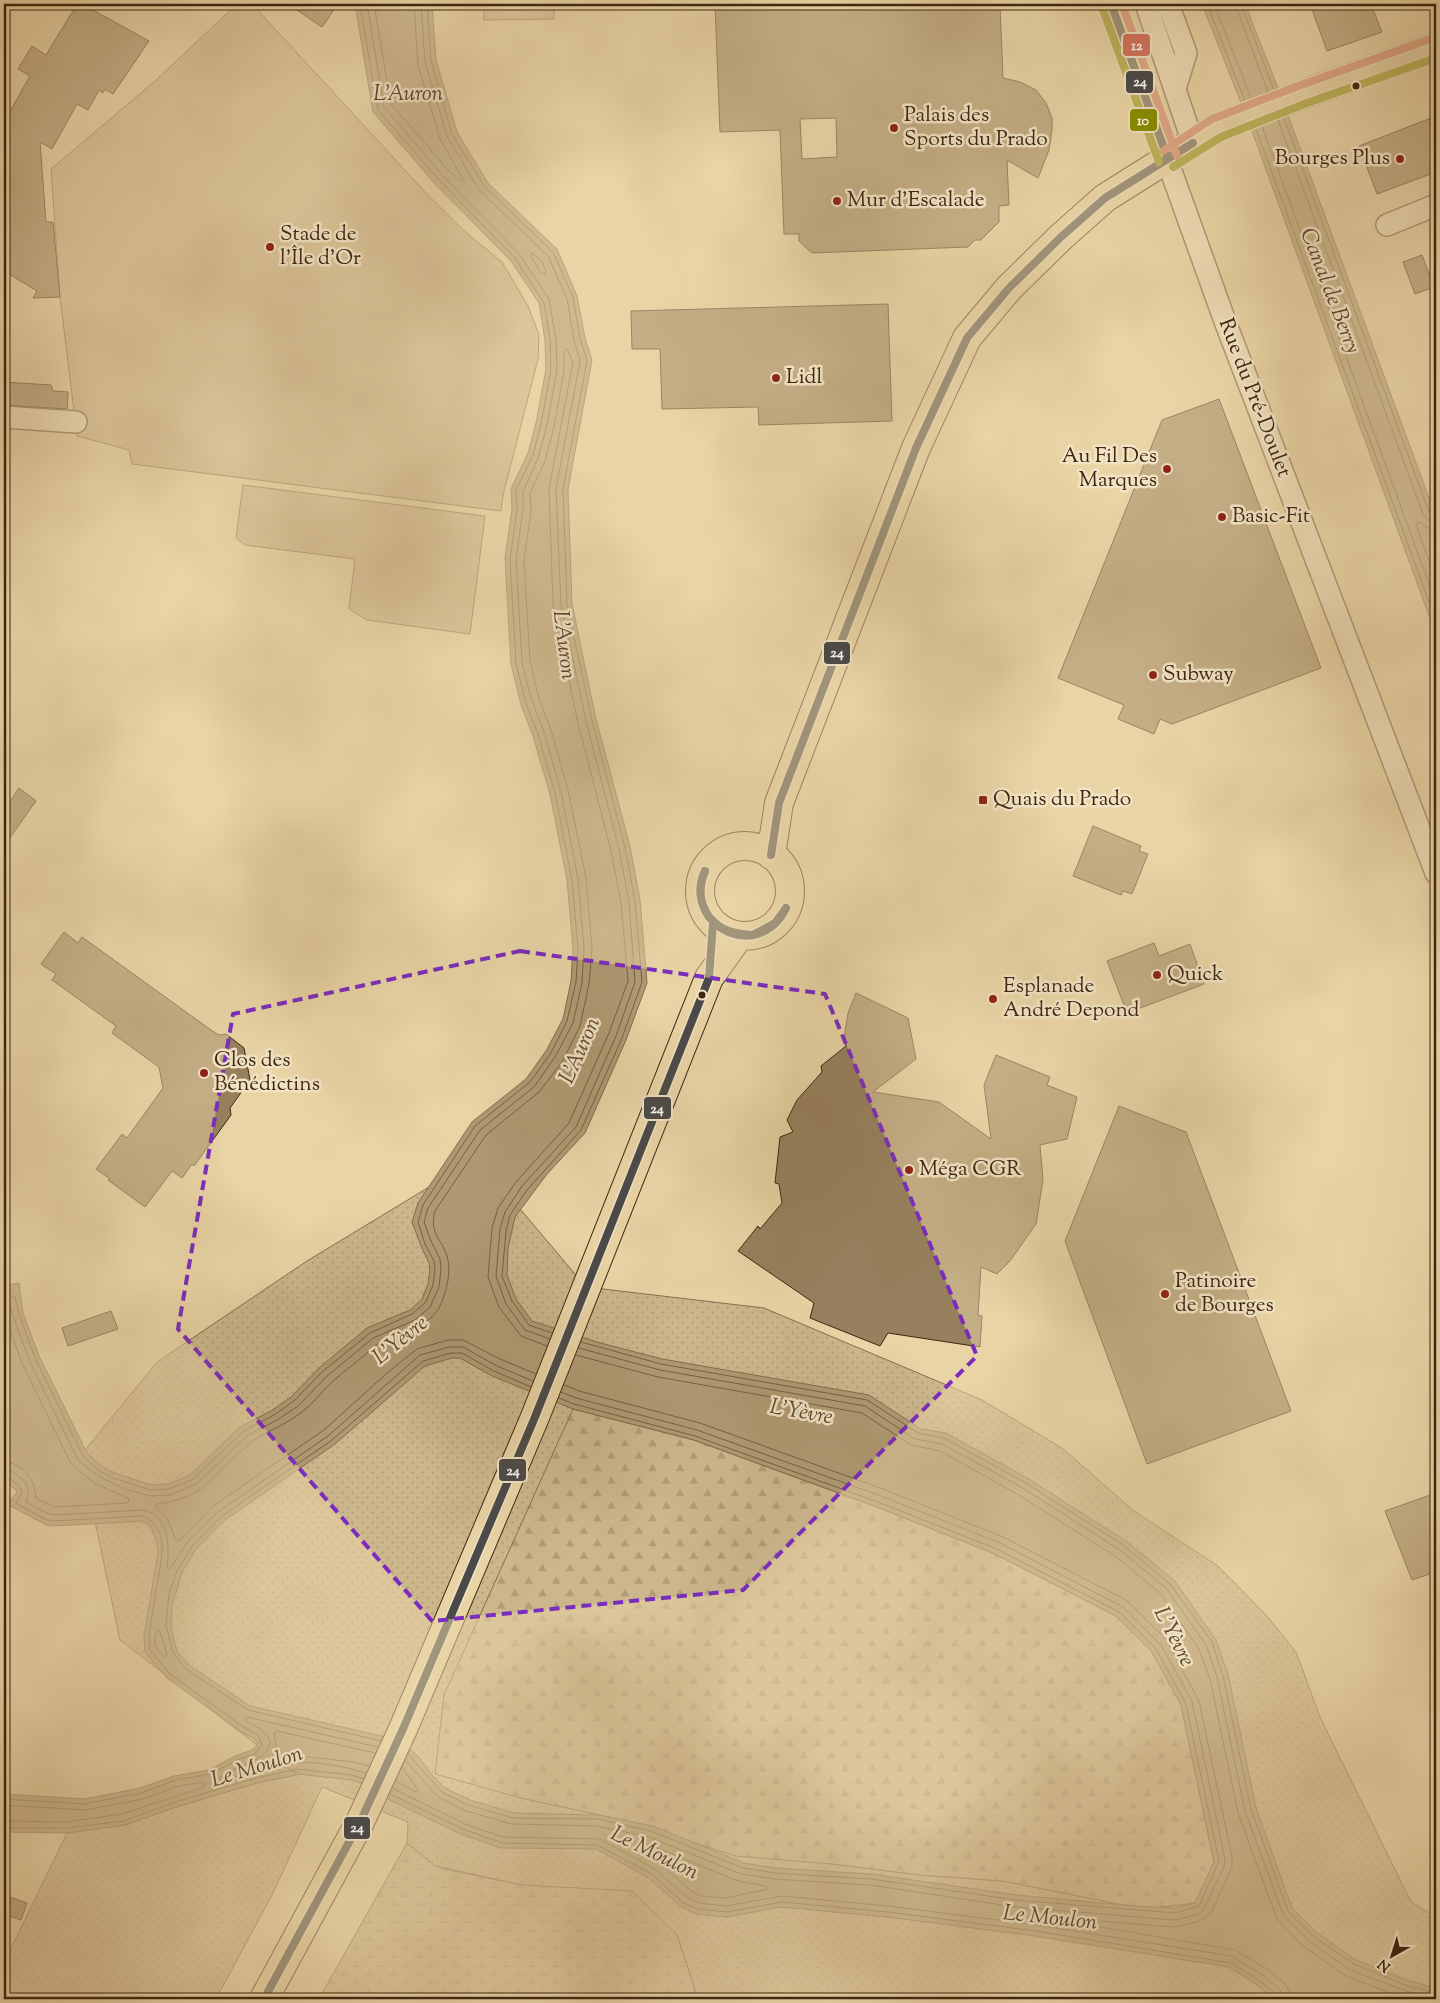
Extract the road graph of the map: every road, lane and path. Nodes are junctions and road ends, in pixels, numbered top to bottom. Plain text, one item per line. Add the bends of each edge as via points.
1 (1111, 4) edge
2 (1146, 4) edge
3 (1168, 4) edge
4 (1436, 47) edge
5 (1175, 89) junction
6 (1193, 143) junction
7 (1168, 159) junction
8 (1436, 205) edge
9 (1387, 225) dead end
10 (4, 417) edge
11 (76, 422) dead end
12 (779, 803) junction
13 (746, 846) junction
14 (771, 855) junction
15 (1436, 873) edge
16 (713, 923) junction
17 (739, 936) junction
18 (710, 978) junction
19 (264, 1999) edge

1 - 7 street, Rue du Pré-Doulet
2 - 5 street
3 - 5 street via 1186,53
4 - 6 main road via 1216,128
5 - 6 street
6 - 7 main road
7 - 12 main road via 1105,198 1061,237 1009,288 967,338 916,448
7 - 15 street, Rue du Pré-Doulet via 1226,324
8 - 9 street
10 - 11 street
12 - 13 main road
12 - 14 main road
13 - 14 main road via 759,848
13 - 16 main road via 720,853 705,870 700,897
14 - 17 main road via 785,870 788,880 789,900 785,912 766,931
16 - 17 main road via 725,932
16 - 18 main road
17 - 18 main road
18 - 19 main road via 535,1417 403,1729 361,1820

